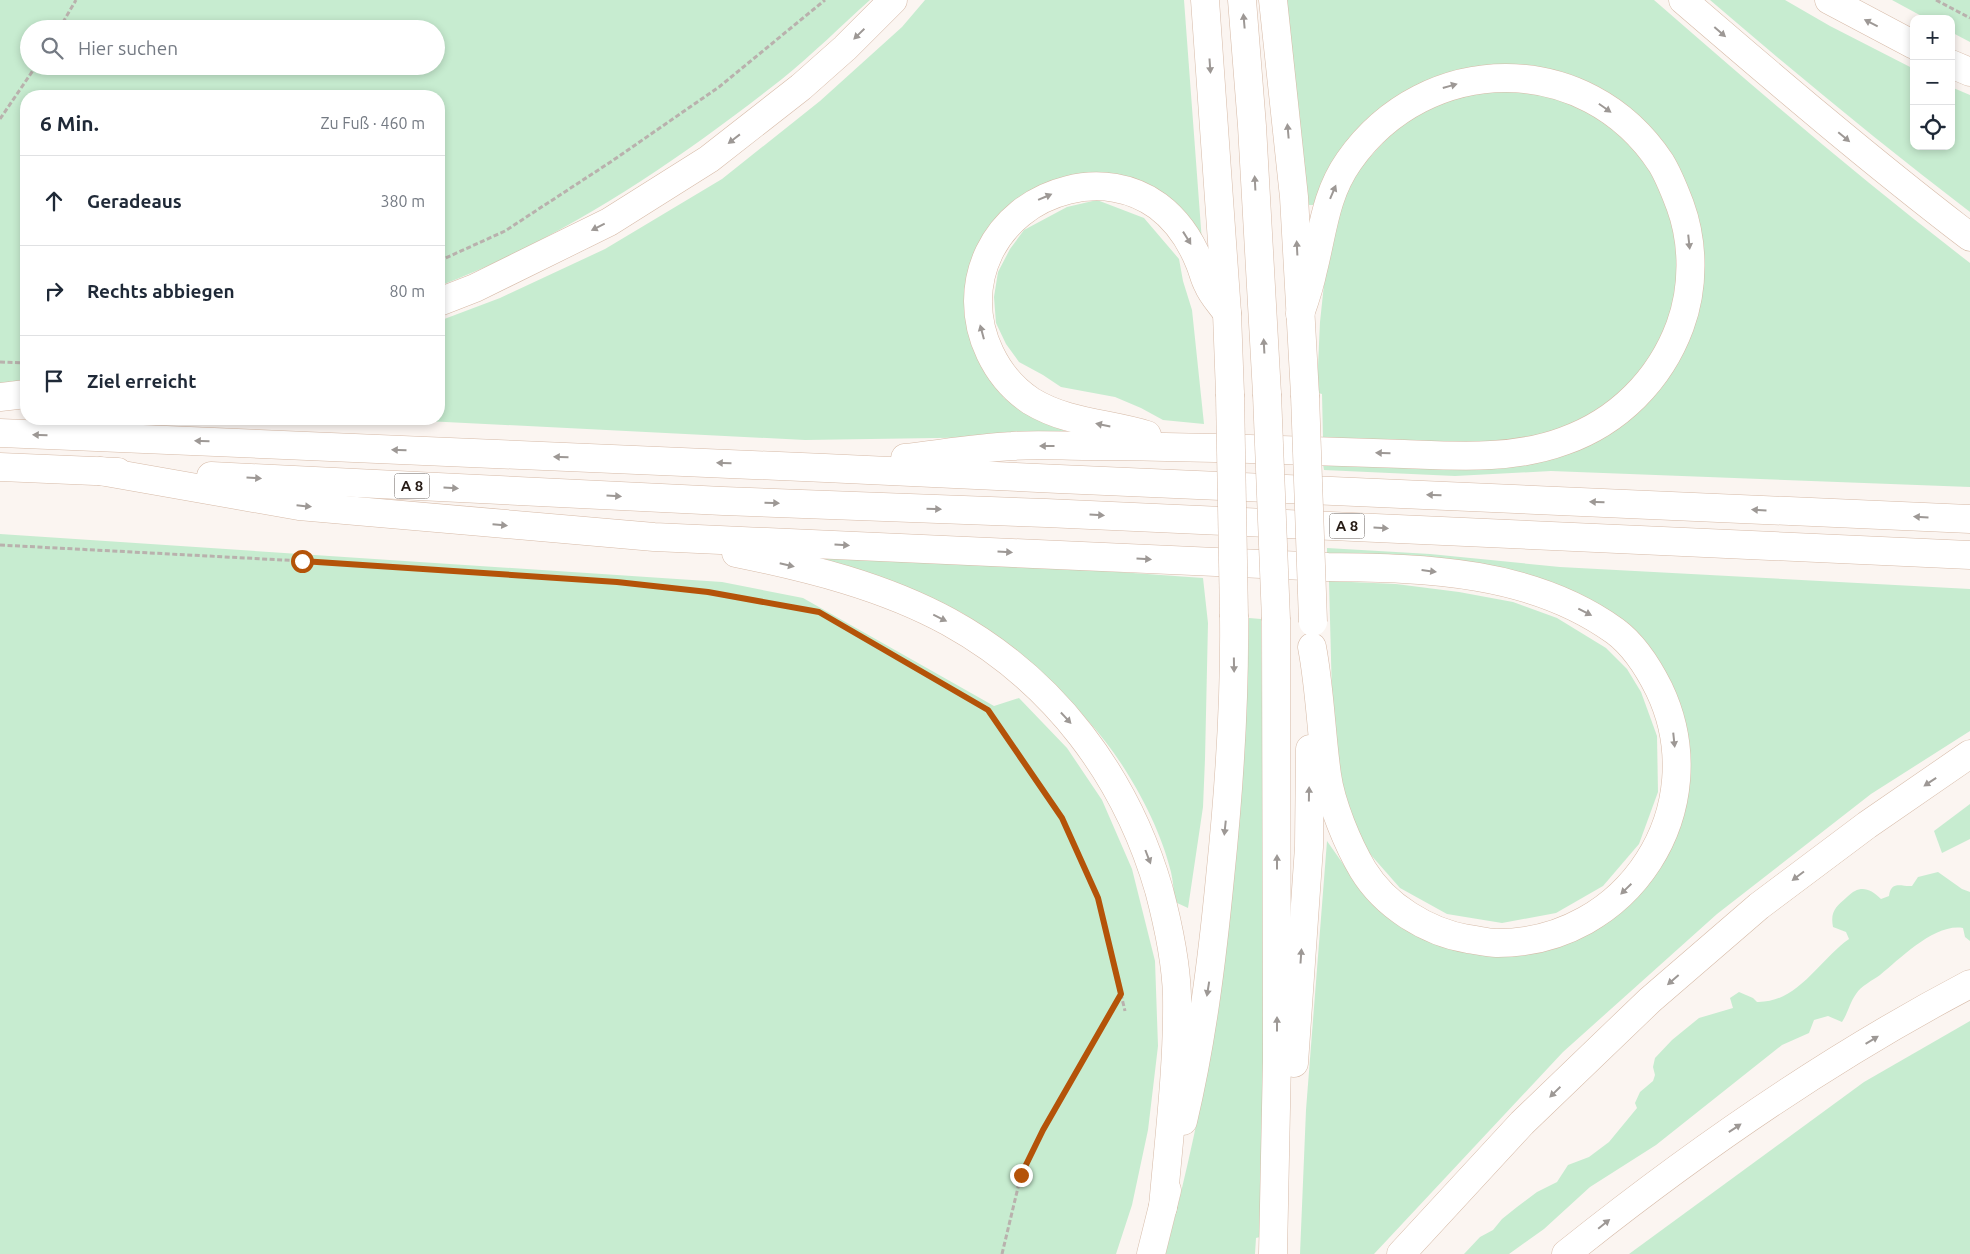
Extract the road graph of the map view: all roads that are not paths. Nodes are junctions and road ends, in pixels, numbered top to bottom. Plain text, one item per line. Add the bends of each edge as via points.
1 (893, 0) edge
2 (1205, 0) edge
3 (1242, 0) edge
4 (1273, 0) edge
5 (1683, 0) edge
6 (1829, 0) edge
7 (1910, 43) edge
8 (1955, 66) edge
9 (1970, 72) edge
10 (1970, 237) edge
11 (445, 300) edge
12 (1227, 313) junction
13 (1300, 314) junction
14 (20, 395) edge
15 (0, 397) edge
16 (0, 433) edge
17 (1184, 446) junction
18 (0, 467) edge
19 (825, 468) junction
20 (100, 471) junction
21 (1970, 519) edge
22 (654, 537) junction
23 (1970, 555) edge
24 (1312, 634) junction
25 (1970, 754) edge
26 (1970, 984) edge
27 (1163, 1207) junction
28 (1274, 1235) edge
29 (1151, 1254) edge
30 (1401, 1254) edge
31 (1566, 1254) edge

1 -> 11 highway via 801,87 709,159 609,222
2 -> 12 highway
28 -> 3 highway, bridge via 1276,620 1267,394
13 -> 4 highway via 1289,144
5 -> 10 highway via 1914,194
7 -> 6 highway
8 - 9 highway
17 -> 12 highway via 1070,418 1044,408 1017,390 995,364 984,340 977,304 988,254 999,235 1023,210 1040,199 1096,185 1123,190 1158,206 1172,219 1190,241 1208,286
12 -> 27 highway, bridge via 1234,617 1228,792 1212,961 1195,1072
13 -> 17 highway via 1314,269 1324,214 1351,158 1376,130 1416,100 1461,83 1482,79 1530,80 1556,85 1597,102 1630,127 1662,164 1679,202 1689,239 1690,285 1686,305 1661,366 1643,389 1619,411 1561,443 1517,453 1466,456
13 - 24 highway, bridge
14 - 15 highway
19 -> 16 highway, A 8
17 -> 19 highway via 1012,446
18 - 20 highway, A 8
21 -> 19 highway, A 8
20 -> 22 highway via 299,506
20 -> 23 highway, A 8
22 -> 24 highway via 1401,568 1496,579 1537,590 1588,613 1618,634 1643,661 1666,705 1673,728 1676,784 1670,816 1655,852 1632,884 1606,909 1570,928 1535,939 1495,943 1450,936 1415,921 1388,899 1364,872 1344,834 1327,778
22 -> 27 highway via 822,573 920,608 1000,656 1044,694 1079,732 1104,766 1132,816 1169,925 1177,995
28 -> 24 highway via 1292,1085 1309,847
25 -> 30 highway via 1866,825 1759,906 1650,1000 1522,1123
31 -> 26 highway via 1622,1209 1730,1132 1837,1061
27 - 29 highway

